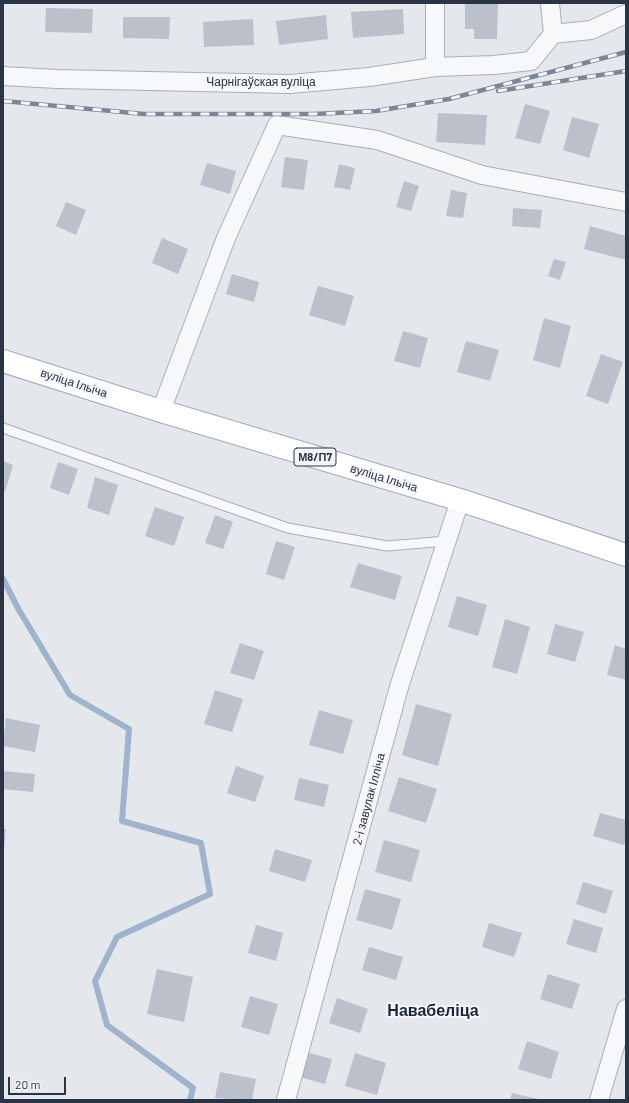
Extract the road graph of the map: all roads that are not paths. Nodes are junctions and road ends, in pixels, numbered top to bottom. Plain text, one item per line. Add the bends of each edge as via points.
1 (435, 3) edge
2 (550, 3) edge
3 (626, 14) edge
4 (553, 34) junction
5 (435, 67) junction
6 (3, 76) edge
7 (626, 202) edge
8 (3, 361) edge
9 (161, 411) junction
10 (3, 428) edge
11 (460, 500) junction
12 (447, 541) junction
13 (626, 555) edge
14 (626, 1009) edge
15 (286, 1100) edge
16 (599, 1100) edge

1 - 5 street
2 - 4 street
3 - 4 street via 591,30
4 - 5 street, Чарнігаўская вуліца via 531,61
5 - 6 street, Чарнігаўская вуліца via 369,77 290,84
7 - 9 street via 482,175 377,140 277,125 226,238
8 - 9 main road, вуліца Ільіча / М8/П7
9 - 11 main road, вуліца Ільіча / М8/П7
10 - 12 lane via 288,528 387,546
11 - 12 street, 2-і завулак Ілліча
11 - 13 main road, вуліца Ільіча / М8/П7
12 - 15 street, 2-і завулак Ілліча via 399,687
14 - 16 street

